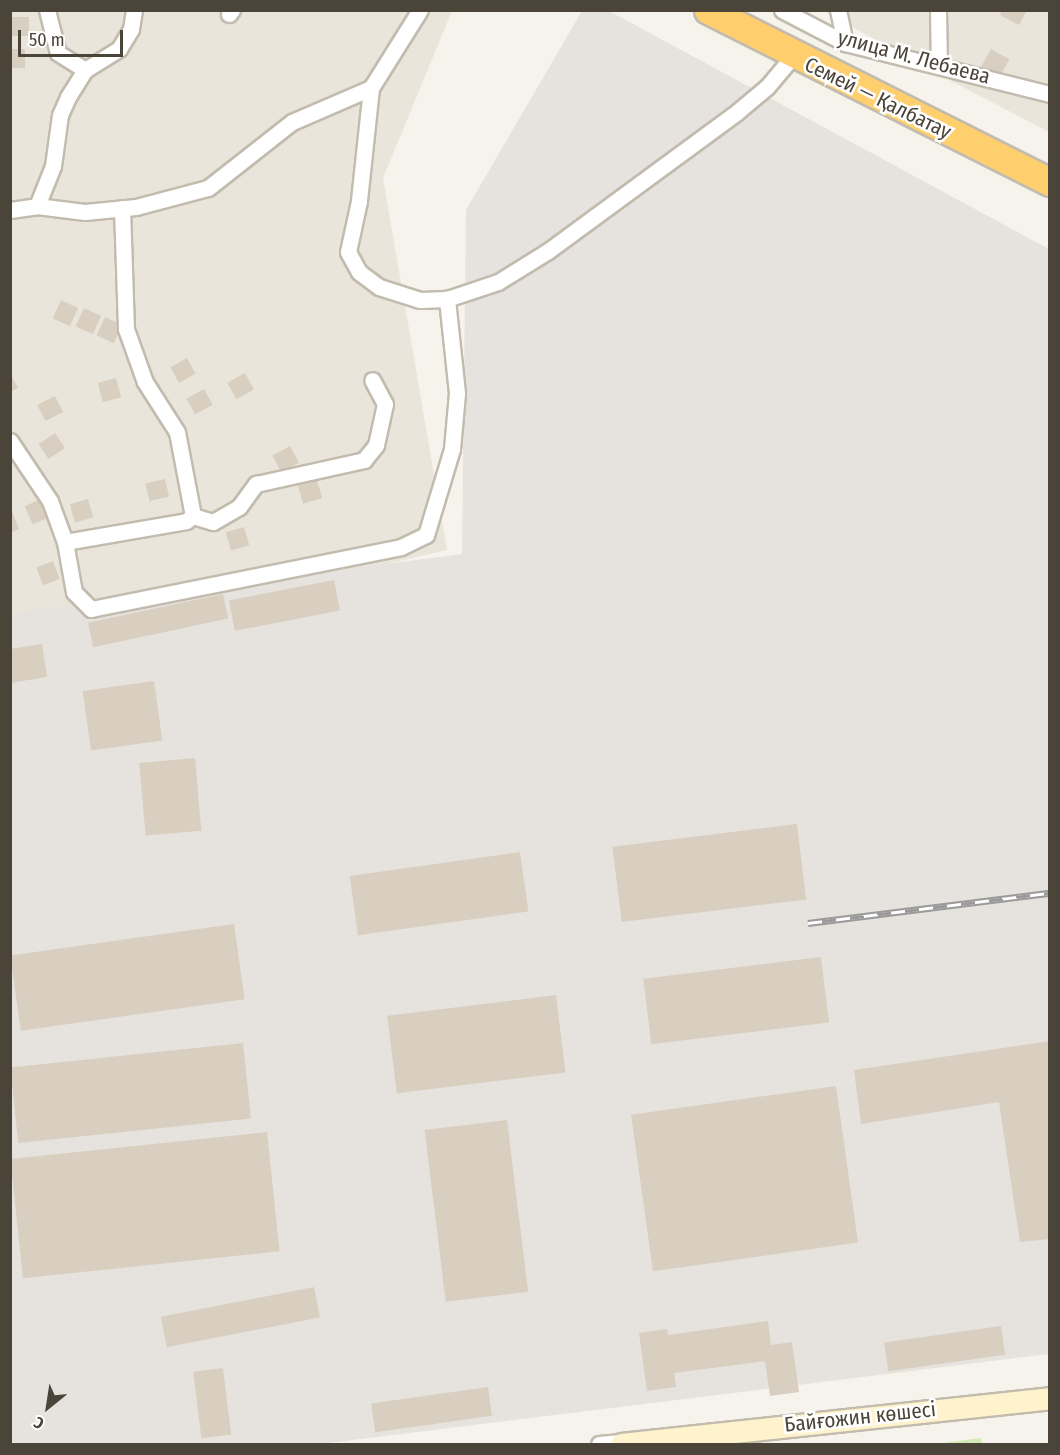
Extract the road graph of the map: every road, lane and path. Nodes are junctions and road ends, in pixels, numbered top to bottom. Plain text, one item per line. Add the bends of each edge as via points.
1 (47, 10) edge
2 (134, 10) edge
3 (420, 10) edge
4 (708, 10) edge
5 (782, 10) edge
6 (838, 10) edge
7 (938, 10) edge
8 (846, 43) junction
9 (793, 56) junction
10 (939, 66) junction
11 (85, 70) junction
12 (371, 88) junction
13 (1050, 94) edge
14 (1050, 182) edge
15 (37, 206) junction
16 (122, 208) junction
17 (10, 210) edge
18 (447, 299) junction
19 (372, 380) dead end
20 (10, 441) edge
21 (193, 516) junction
22 (65, 542) junction
23 (1050, 1398) edge
24 (676, 1440) edge
25 (621, 1443) edge
26 (599, 1444) edge

1 - 11 street via 58,53
2 - 11 street via 131,29 119,48
3 - 12 street
4 - 9 highway, Семей — Қалбатау
5 - 8 street, улица М. Лебаева
6 - 8 street
7 - 10 street
8 - 10 street, улица М. Лебаева
9 - 14 highway, Семей — Қалбатау
9 - 18 street via 767,87 737,112 548,251 498,282
10 - 13 street, улица М. Лебаева
11 - 15 street via 60,115 53,166
12 - 16 street via 292,122 208,188
12 - 18 street via 359,201 348,252 358,272 380,287 420,300
15 - 16 street via 85,212
15 - 17 street
16 - 21 street via 126,329 145,382 177,432
18 - 22 street via 457,393 453,438 426,535 401,547 91,609 74,592
19 - 21 street via 385,404 376,444 364,460 256,483 239,507 213,522
20 - 22 street via 50,501
21 - 22 street via 186,521
23 - 24 main road, Байғожин көшесі
24 - 25 main road, Байғожин көшесі
25 - 26 street, Байғожин көшесі

